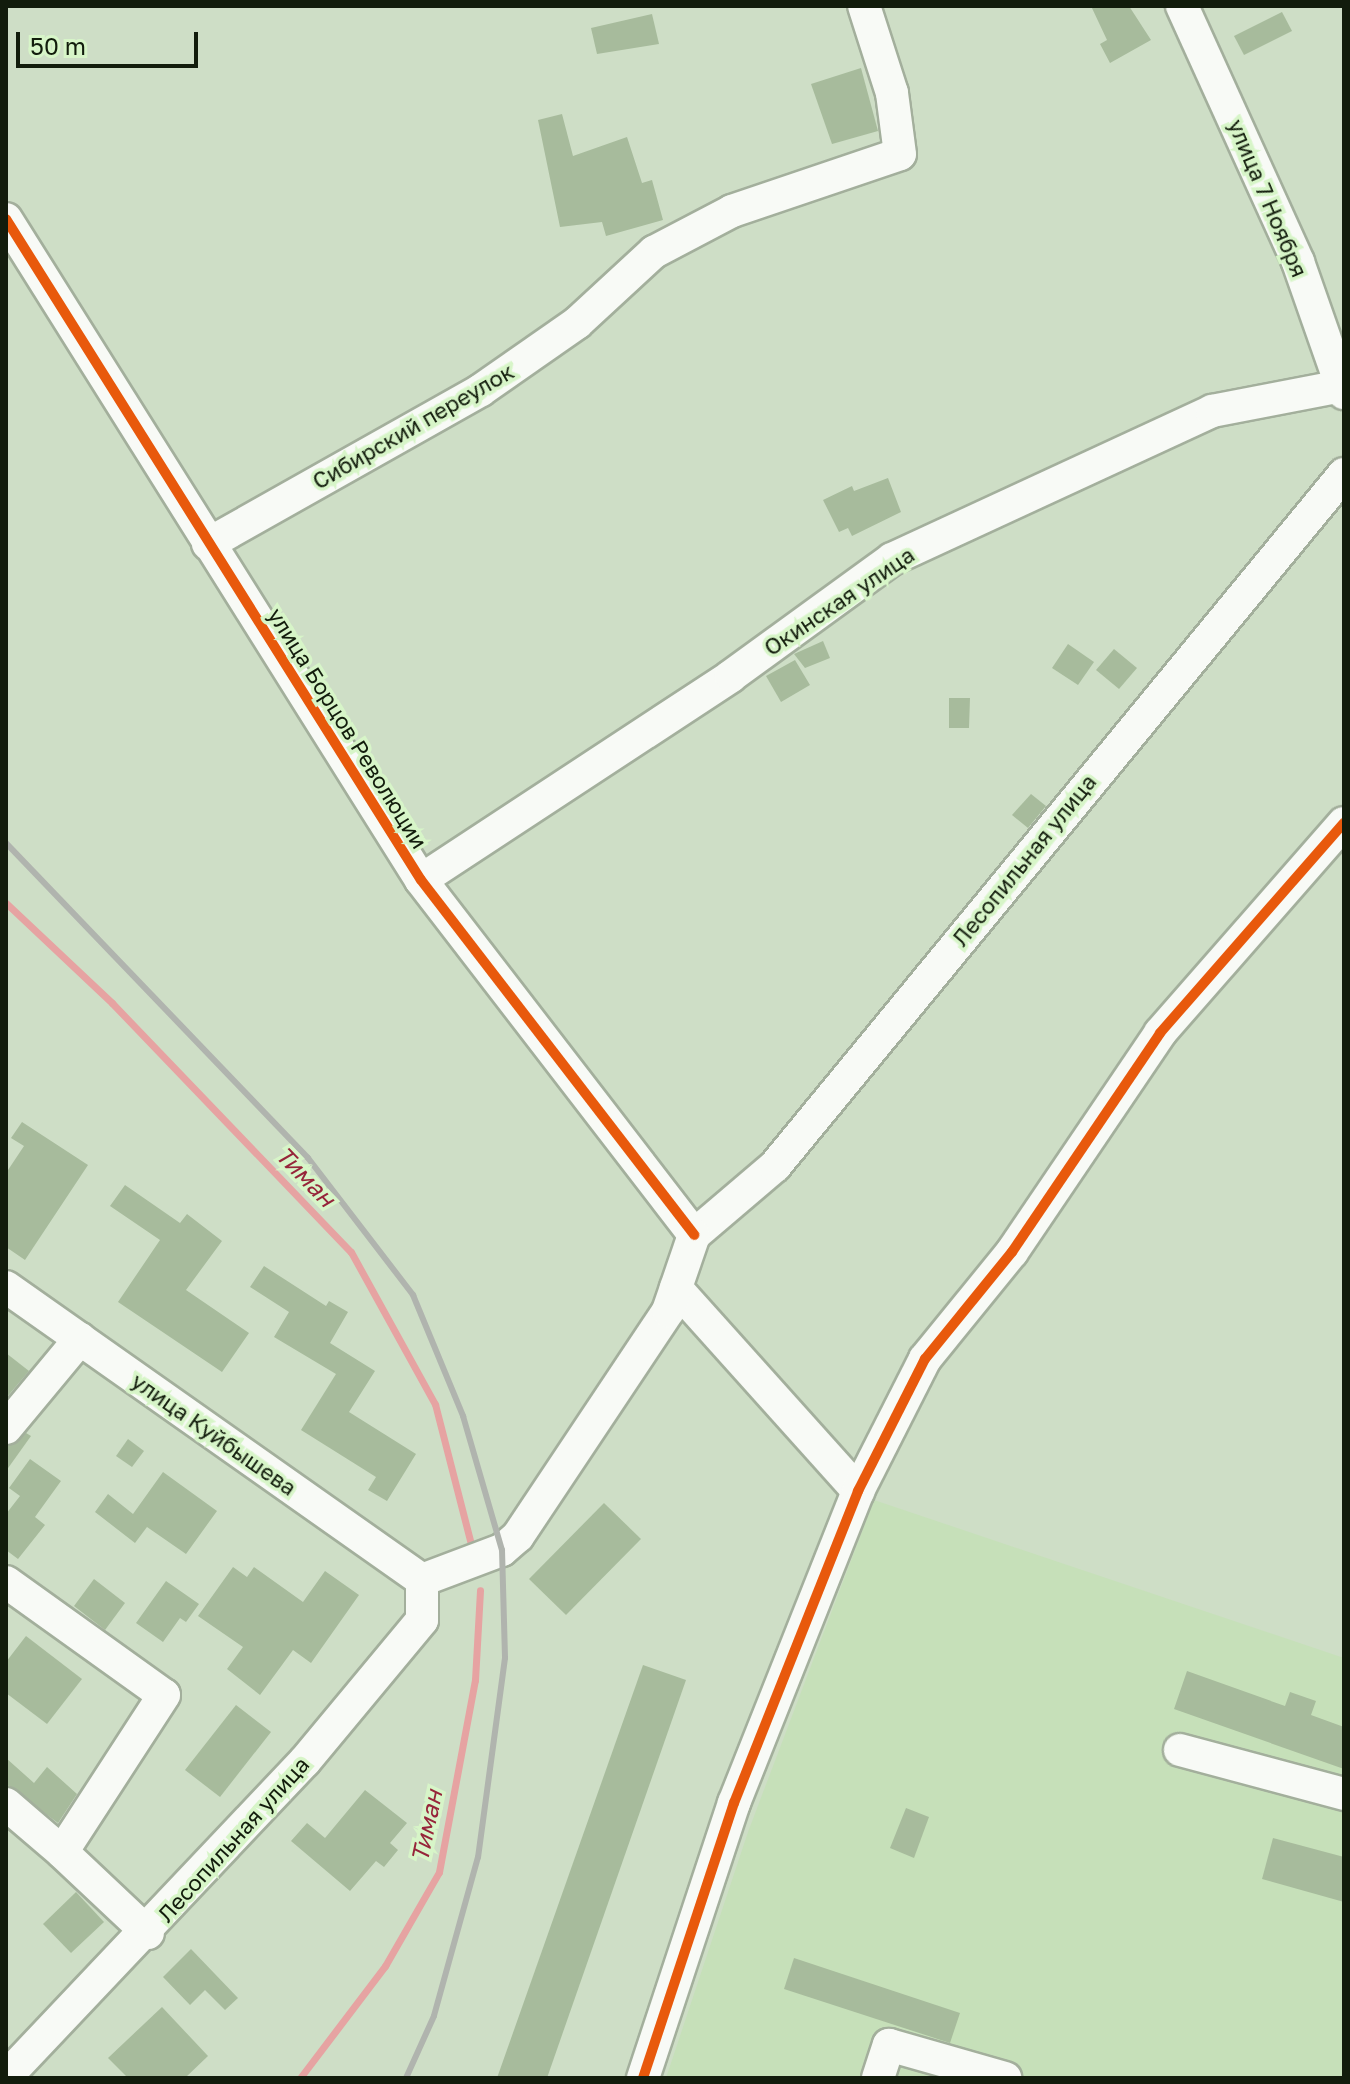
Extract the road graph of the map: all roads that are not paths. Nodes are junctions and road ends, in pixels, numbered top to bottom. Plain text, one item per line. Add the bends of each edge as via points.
1 (864, 6) edge
2 (1182, 6) edge
3 (6, 219) edge
4 (1343, 390) edge
5 (1344, 474) edge
6 (208, 544) junction
7 (1344, 823) edge
8 (421, 880) junction
9 (694, 1235) junction
10 (6, 1287) edge
11 (676, 1288) junction
12 (80, 1339) junction
13 (6, 1428) edge
14 (858, 1491) junction
15 (422, 1580) junction
16 (6, 1582) edge
17 (1180, 1750) dead end
18 (1344, 1794) edge
19 (6, 1804) edge
20 (62, 1852) junction
21 (148, 1933) junction
22 (6, 2077) edge
23 (643, 2078) edge
24 (878, 2078) edge
25 (1005, 2078) edge

1 - 6 street, Сибирский переулок via 892,93 900,154 732,211 654,252 577,323 481,390
2 - 4 street, улица 7 Ноября via 1298,262
3 - 6 street, улица Борцов Революции
4 - 8 street, Окинская улица via 1212,411 892,559 720,684
5 - 9 street, Лесопильная улица via 775,1166
6 - 8 street, улица Борцов Революции
7 - 14 street via 1160,1033 1012,1252 925,1359
8 - 9 street, улица Борцов Революции
9 - 11 street
10 - 12 street, улица Куйбышева
11 - 14 street
11 - 15 street via 668,1311 518,1536 502,1550
12 - 13 street
12 - 15 street, улица Куйбышева
14 - 23 street via 734,1803
15 - 21 street, Лесопильная улица via 422,1620 305,1761
16 - 20 street via 164,1695
17 - 18 street
19 - 20 street
20 - 21 street
21 - 22 street, Лесопильная улица
24 - 25 street via 889,2045

